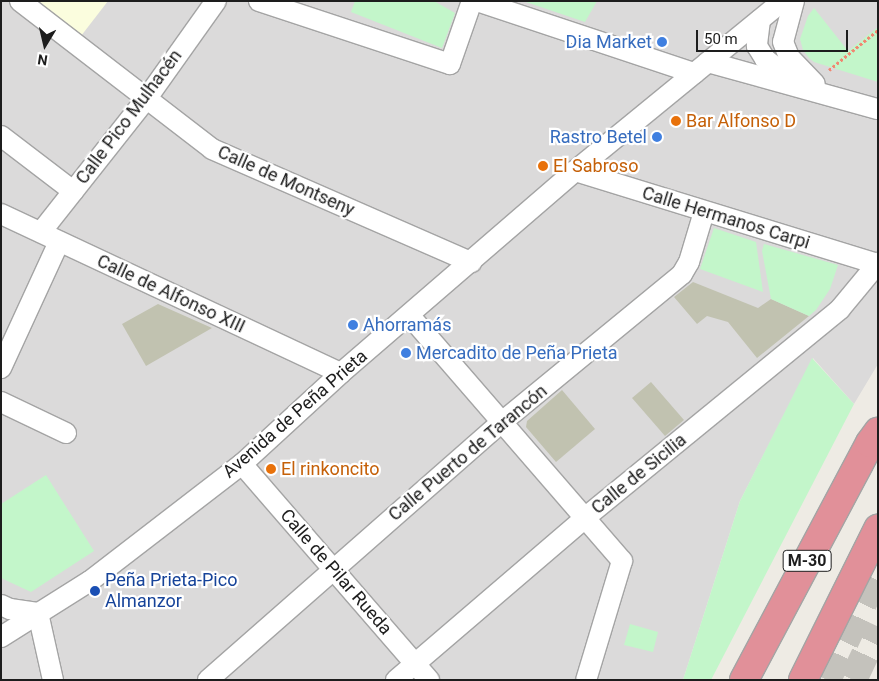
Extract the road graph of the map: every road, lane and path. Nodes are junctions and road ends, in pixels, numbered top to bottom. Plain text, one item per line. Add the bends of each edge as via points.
1 (20, 1) edge
2 (259, 1) edge
3 (472, 1) edge
4 (477, 1) edge
5 (783, 1) edge
6 (794, 1) edge
7 (211, 2) edge
8 (760, 20) junction
9 (878, 30) edge
10 (701, 68) junction
11 (828, 70) dead end
12 (823, 93) junction
13 (147, 98) junction
14 (878, 109) edge
15 (1, 136) edge
16 (575, 172) junction
17 (72, 191) junction
18 (704, 212) junction
19 (1, 214) edge
20 (41, 232) junction
21 (59, 242) junction
22 (471, 262) junction
23 (877, 264) edge
24 (410, 316) junction
25 (1, 368) edge
26 (341, 372) junction
27 (1, 402) edge
28 (502, 422) junction
29 (66, 432) dead end
30 (875, 432) edge
31 (242, 464) junction
32 (586, 517) junction
33 (878, 529) edge
34 (333, 568) junction
35 (1, 604) edge
36 (38, 613) junction
37 (1, 637) edge
38 (414, 663) junction
39 (53, 680) edge
40 (208, 680) edge
41 (396, 680) edge
42 (429, 680) edge
43 (586, 680) edge
44 (744, 680) edge
45 (803, 680) edge

1 - 13 street, Calle de Montseny
2 - 3 street via 450,64
4 - 10 street
5 - 8 street, Avenida de Peña Prieta
6 - 12 street via 784,42 789,58
7 - 13 street, Calle Pico Mulhacén
8 - 10 street, Avenida de Peña Prieta
8 - 12 street via 757,46 765,58 788,77
9 - 11 path
10 - 12 street
10 - 16 street, Avenida de Peña Prieta
12 - 14 street
13 - 17 street, Calle Pico Mulhacén
13 - 22 street, Calle de Montseny via 212,150
15 - 17 street
16 - 18 street, Calle Hermanos Carpi
16 - 22 street, Avenida de Peña Prieta
17 - 20 street, Calle Pico Mulhacén
18 - 23 street, Calle Hermanos Carpi
18 - 28 street, Calle Puerto de Tarancón via 689,262 682,274
19 - 20 street, Calle de Alfonso XIII
20 - 21 street, Calle de Alfonso XIII
21 - 25 street
21 - 26 street, Calle de Alfonso XIII
22 - 24 street, Avenida de Peña Prieta
23 - 32 street, Calle de Sicilia via 840,309
24 - 26 street, Avenida de Peña Prieta
24 - 28 street
26 - 31 street, Avenida de Peña Prieta
27 - 29 street
28 - 32 street
28 - 34 street, Calle Puerto de Tarancón
30 - 44 highway, M-30
31 - 34 street, Calle de Pilar Rueda
31 - 36 street, Avenida de Peña Prieta via 90,581
32 - 38 street, Calle de Sicilia
32 - 43 street via 622,561
33 - 45 highway, M-30
34 - 38 street, Calle de Pilar Rueda
34 - 40 street, Calle Puerto de Tarancón
35 - 36 street via 10,609
36 - 37 street, Avenida de Peña Prieta
36 - 39 street
38 - 41 street, Calle de Sicilia
38 - 42 street, Calle de Pilar Rueda

